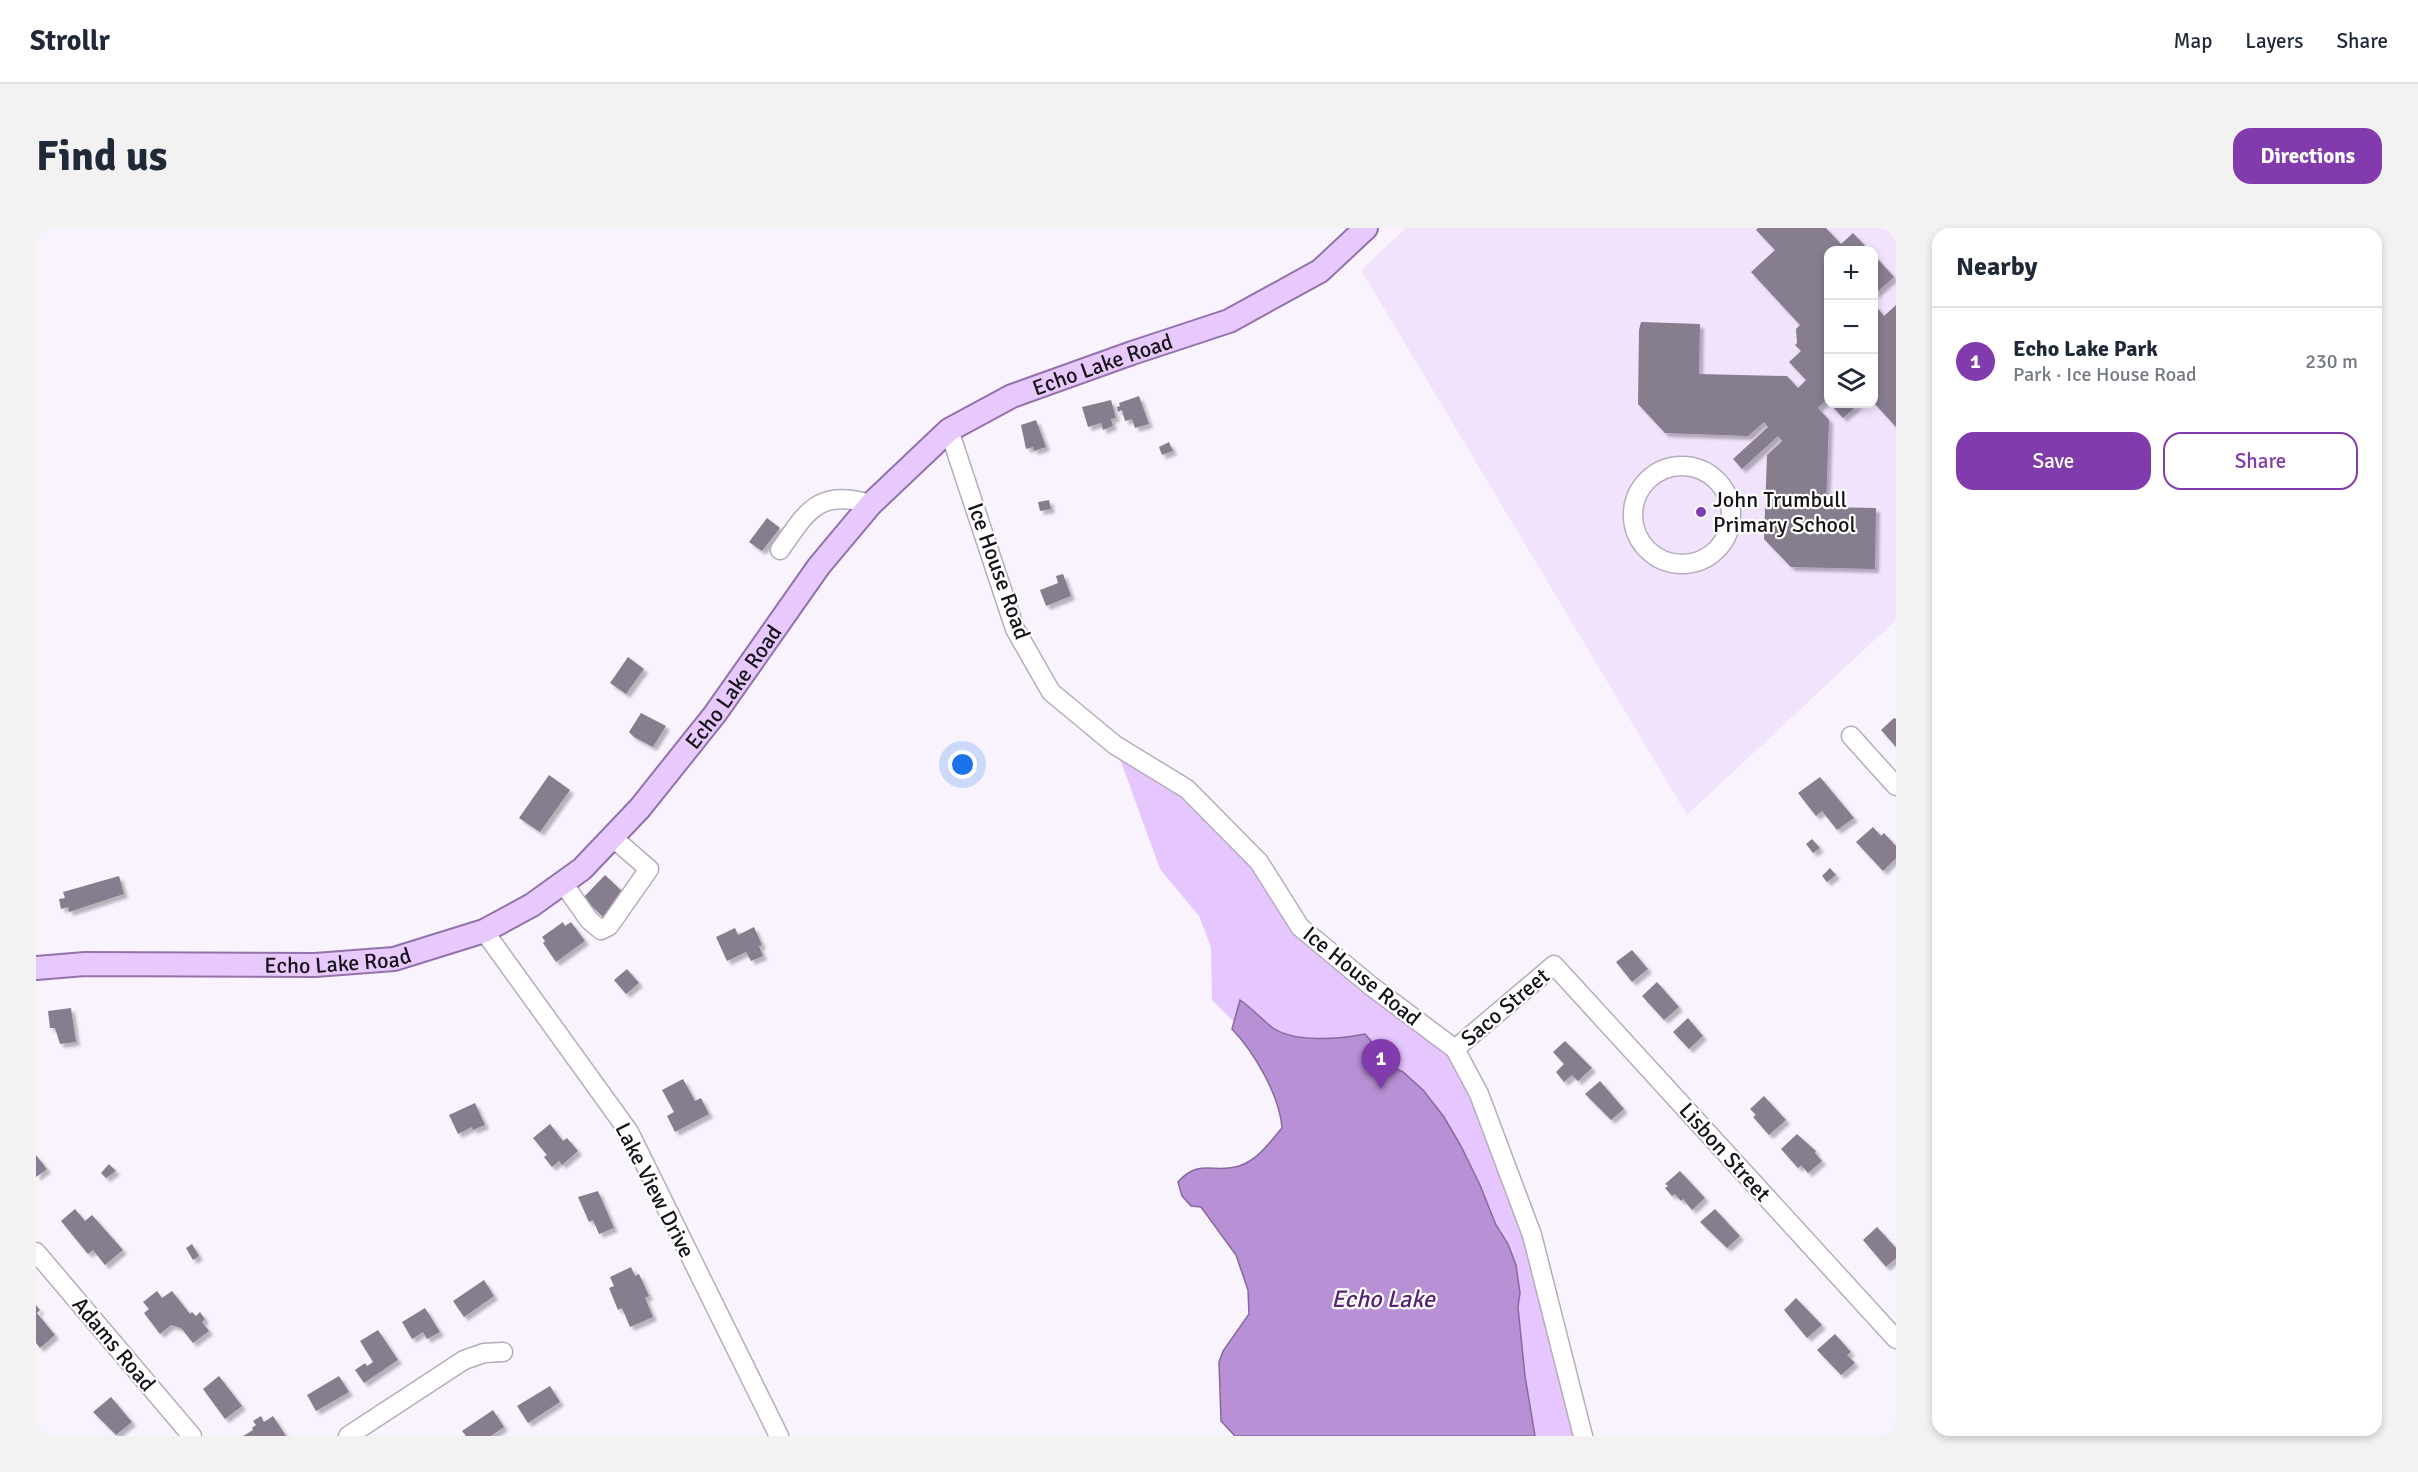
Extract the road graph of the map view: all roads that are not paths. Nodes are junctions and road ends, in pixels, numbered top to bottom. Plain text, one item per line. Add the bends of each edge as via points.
1 (1366, 228) edge
2 (949, 430) junction
3 (871, 504) junction
4 (780, 550) dead end
5 (1713, 554) joint
6 (1851, 736) dead end
7 (1896, 786) edge
8 (612, 837) junction
9 (563, 883) junction
10 (484, 931) junction
11 (1554, 964) joint
12 (36, 968) edge
13 (1455, 1049) junction
14 (36, 1252) edge
15 (1896, 1339) edge
16 (503, 1352) dead end
17 (192, 1436) edge
18 (348, 1436) edge
19 (779, 1436) edge
20 (1583, 1436) edge

1 - 2 main road, Echo Lake Road via 1320,271 1229,321 1012,396
2 - 3 main road, Echo Lake Road
2 - 13 street, Ice House Road via 1016,629 1052,692 1115,745 1187,789 1259,862 1300,927
3 - 4 street via 849,498 825,500 805,514
3 - 8 main road, Echo Lake Road via 819,566 715,714
5 - 5 street via 1699,562 1666,563 1640,543 1632,511 1636,495 1659,471 1690,466 1719,481 1732,510 1731,527
6 - 7 street
8 - 9 main road, Echo Lake Road
8 - 9 street via 649,869 609,927 601,930 589,920
9 - 10 main road, Echo Lake Road
10 - 12 main road, Echo Lake Road via 394,959 315,965 85,964
10 - 19 street, Lake View Drive via 629,1132
11 - 13 street, Saco Street
11 - 15 street, Lisbon Street
13 - 20 street, Ice House Road via 1479,1094 1532,1235
14 - 17 street, Adams Road
16 - 18 street via 464,1360

